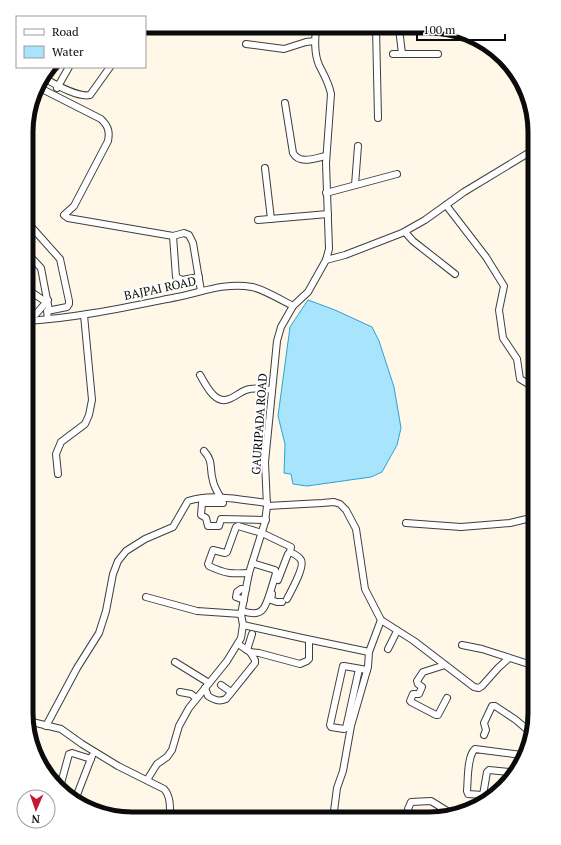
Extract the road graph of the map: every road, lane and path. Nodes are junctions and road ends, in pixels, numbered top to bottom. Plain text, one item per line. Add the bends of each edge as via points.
1 (316, 33) edge
2 (376, 33) edge
3 (400, 33) edge
4 (315, 41) junction
5 (246, 44) dead end
6 (393, 54) dead end
7 (402, 54) junction
8 (438, 54) dead end
9 (68, 68) edge
10 (109, 68) edge
11 (48, 80) edge
12 (58, 86) junction
13 (43, 90) edge
14 (53, 95) junction
15 (285, 103) dead end
16 (378, 118) dead end
17 (358, 146) dead end
18 (528, 153) edge
19 (326, 156) junction
20 (265, 168) dead end
21 (397, 174) dead end
22 (355, 185) junction
23 (326, 193) junction
24 (446, 205) junction
25 (328, 214) junction
26 (271, 219) junction
27 (258, 220) dead end
28 (33, 229) edge
29 (405, 232) junction
30 (173, 236) junction
31 (33, 259) edge
32 (326, 260) junction
33 (455, 274) dead end
34 (199, 277) junction
35 (201, 291) junction
36 (33, 293) edge
37 (47, 301) junction
38 (293, 306) junction
39 (49, 310) junction
40 (33, 315) edge
41 (84, 315) junction
42 (48, 320) junction
43 (33, 321) edge
44 (200, 375) dead end
45 (528, 384) edge
46 (272, 390) junction
47 (204, 451) dead end
48 (58, 474) dead end
49 (222, 500) junction
50 (267, 505) junction
51 (528, 519) edge
52 (266, 520) junction
53 (406, 523) dead end
54 (262, 533) junction
55 (290, 552) junction
56 (252, 563) junction
57 (249, 573) junction
58 (146, 597) dead end
59 (242, 613) junction
60 (381, 620) junction
61 (243, 625) junction
62 (397, 631) junction
63 (252, 634) dead end
64 (309, 640) junction
65 (238, 644) junction
66 (462, 645) dead end
67 (388, 649) dead end
68 (249, 651) junction
69 (369, 652) junction
70 (509, 658) junction
71 (175, 662) dead end
72 (528, 664) edge
73 (445, 665) junction
74 (359, 669) junction
75 (367, 670) junction
76 (221, 684) dead end
77 (207, 686) junction
78 (180, 692) dead end
79 (232, 692) junction
80 (196, 695) junction
81 (447, 698) dead end
82 (34, 723) edge
83 (46, 726) junction
84 (526, 729) edge
85 (484, 735) dead end
86 (94, 751) junction
87 (519, 754) edge
88 (91, 759) junction
89 (509, 772) edge
90 (147, 780) junction
91 (61, 782) edge
92 (77, 795) edge
93 (446, 810) edge
94 (170, 812) edge
95 (334, 812) edge
96 (409, 812) edge

1 - 4 street, GAURIPADA ROAD
2 - 16 street
3 - 7 street
4 - 5 street via 284,49
4 - 19 street, GAURIPADA ROAD via 319,64 331,94
6 - 7 street
7 - 8 street
9 - 12 street
10 - 12 street via 90,95 84,96
11 - 12 street
12 - 14 street
13 - 14 street
14 - 30 street via 101,119 107,124 110,133 74,206 64,215 68,218
15 - 19 street via 295,157 303,160
17 - 22 street
18 - 24 street
19 - 23 street, GAURIPADA ROAD
20 - 26 street
21 - 22 street
22 - 23 street
23 - 25 street, GAURIPADA ROAD
24 - 29 street
24 - 45 street via 504,286 499,310 503,338 517,359 520,378
25 - 26 street
25 - 32 street, GAURIPADA ROAD via 329,249
26 - 27 street
28 - 39 street via 60,259 69,304 67,307
29 - 32 street
29 - 33 street
30 - 34 street via 184,233 189,235 194,243
30 - 34 street via 176,277 182,280
31 - 37 street via 42,268
32 - 38 street, GAURIPADA ROAD via 308,292
34 - 35 street
35 - 38 street, BAJPAI ROAD via 237,285 254,287
35 - 41 street, BAJPAI ROAD
36 - 37 street
37 - 39 street
37 - 40 street
38 - 46 street, GAURIPADA ROAD via 281,327 277,341
39 - 42 street
41 - 42 street, BAJPAI ROAD
41 - 48 street via 92,400 85,424 61,442 56,454
42 - 43 street, BAJPAI ROAD
44 - 46 street via 217,399 230,399 247,389
46 - 50 street, GAURIPADA ROAD via 265,462
47 - 49 street via 211,462 213,481
49 - 50 street
49 - 52 street via 202,503 201,515 206,518 208,526 219,526 222,519
49 - 83 street via 196,498 188,501 173,527 145,539 126,551 118,561 99,633
50 - 52 street, GAURIPADA ROAD
50 - 60 street via 334,502 346,510 356,529 365,588
51 - 53 street via 510,523 461,527
52 - 54 street, GAURIPADA ROAD
54 - 55 street via 291,547
54 - 56 street, GAURIPADA ROAD
54 - 57 street via 236,527 227,552 213,550 208,564 230,574
55 - 55 street via 299,557 302,567 285,600 277,602 270,598
56 - 57 street, GAURIPADA ROAD
56 - 59 street via 275,570 276,573 263,609 256,613
57 - 59 street, GAURIPADA ROAD
58 - 59 street via 197,612
59 - 61 street, GAURIPADA ROAD
60 - 62 street
60 - 69 street
61 - 64 street
61 - 65 street, GAURIPADA ROAD
62 - 67 street
62 - 73 street
63 - 68 street
64 - 68 street via 309,659 303,664
64 - 69 street
65 - 68 street
65 - 77 street, GAURIPADA ROAD
66 - 70 street
68 - 79 street via 255,663
69 - 75 street
70 - 72 street
70 - 73 street via 479,688
71 - 77 street
73 - 81 street via 423,672 417,681 422,690 419,694 413,694 410,701 438,715
74 - 74 street via 343,666 331,727 346,728
74 - 75 street
75 - 95 street via 351,726
76 - 79 street
77 - 79 street via 208,696 218,701 226,699
77 - 80 street, GAURIPADA ROAD
78 - 80 street
80 - 90 street, GAURIPADA ROAD via 179,726 172,750 157,764
82 - 83 street
83 - 86 street via 61,729
84 - 85 street via 492,706 484,723
86 - 88 street
86 - 90 street
87 - 89 street via 475,749 472,751 468,794 484,794 489,770
88 - 91 street via 69,754
88 - 92 street
90 - 94 street via 166,791
93 - 96 street via 431,801 412,802

